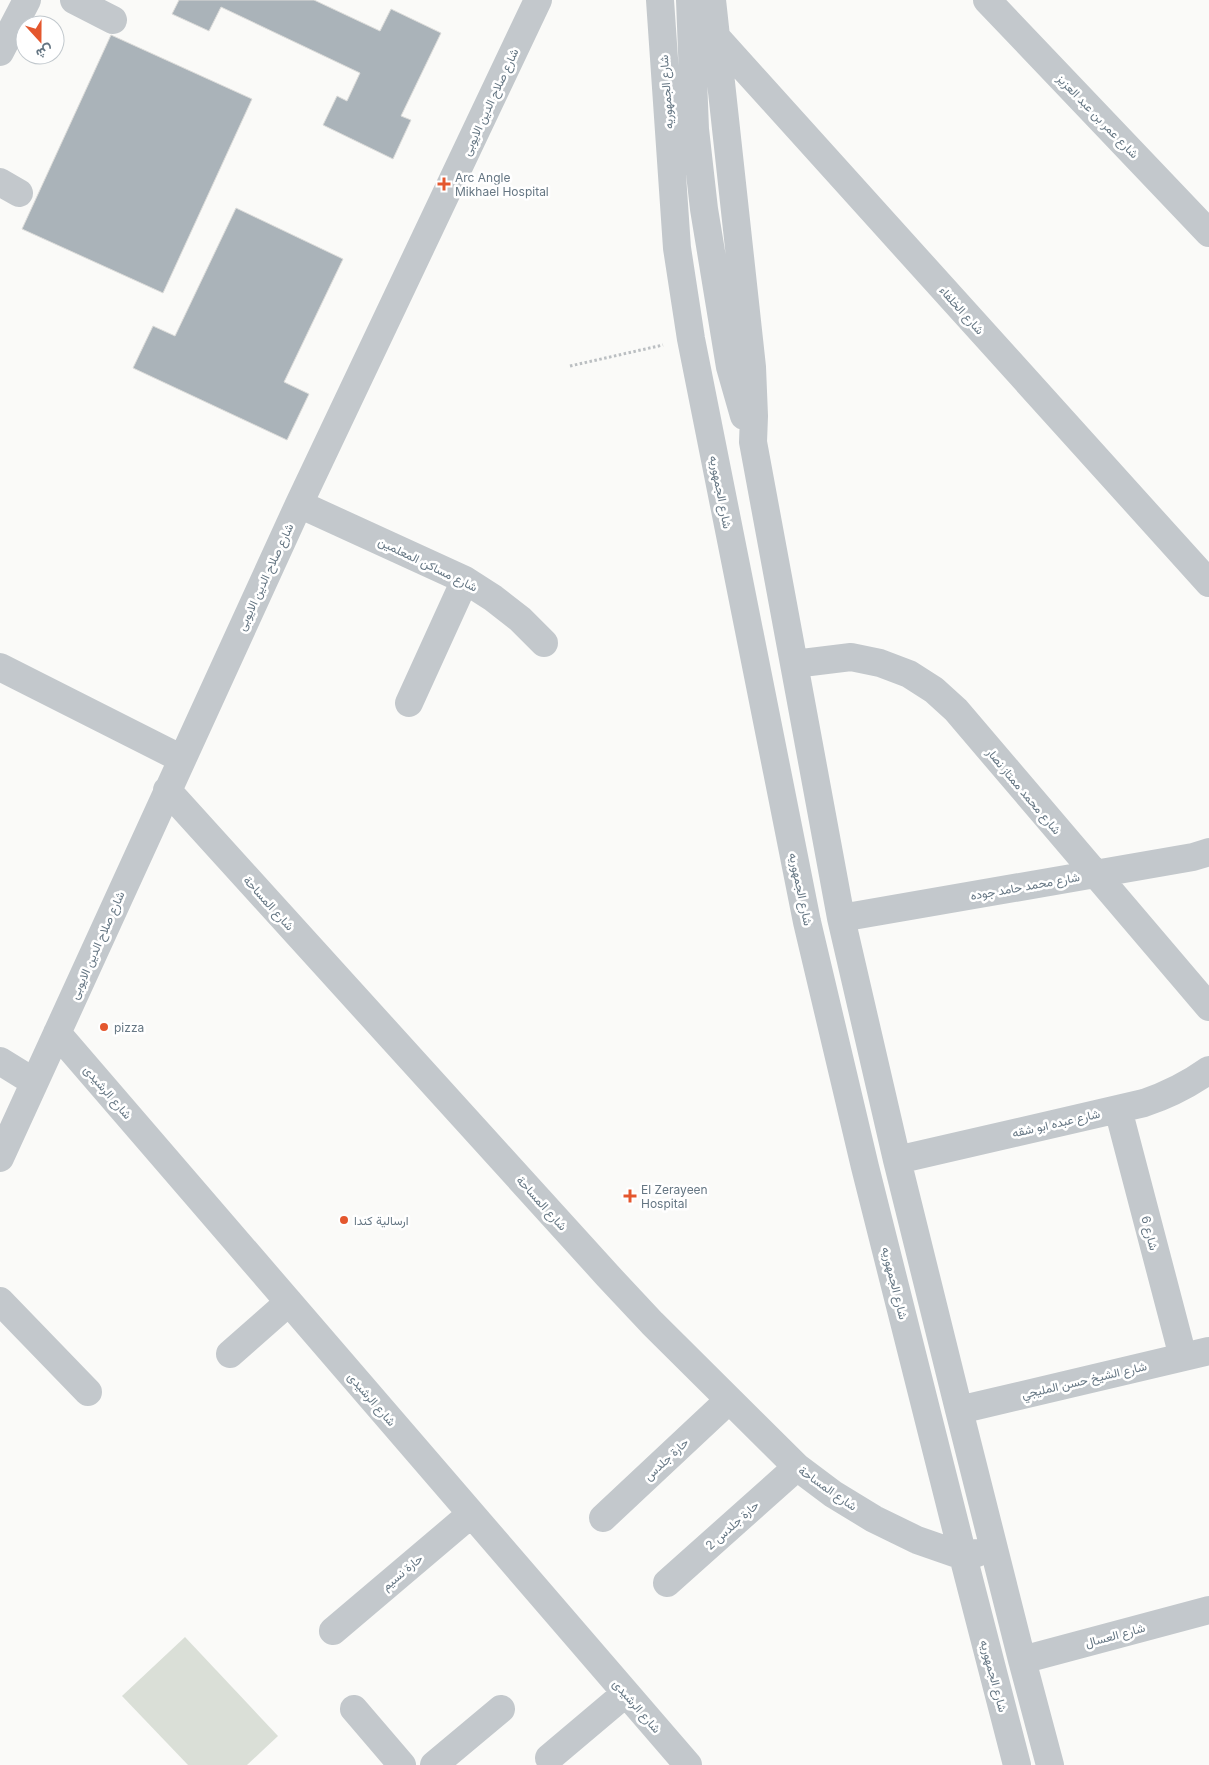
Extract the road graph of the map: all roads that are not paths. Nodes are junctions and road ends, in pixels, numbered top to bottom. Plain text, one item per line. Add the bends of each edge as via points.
1 (26, 0) edge
2 (74, 0) edge
3 (538, 0) edge
4 (660, 0) edge
5 (690, 0) edge
6 (712, 0) edge
7 (987, 0) edge
8 (113, 20) dead end
9 (716, 37) junction
10 (0, 52) edge
11 (1209, 233) edge
12 (752, 442) junction
13 (299, 504) junction
14 (465, 580) junction
15 (1209, 583) edge
16 (544, 643) dead end
17 (794, 664) junction
18 (0, 667) edge
19 (409, 703) dead end
20 (182, 759) junction
21 (167, 790) junction
22 (1209, 852) edge
23 (1094, 874) junction
24 (841, 918) junction
25 (1209, 1007) edge
26 (57, 1033) junction
27 (0, 1061) edge
28 (1209, 1070) edge
29 (34, 1082) junction
30 (1118, 1109) junction
31 (0, 1158) edge
32 (897, 1160) junction
33 (0, 1301) edge
34 (289, 1302) junction
35 (1209, 1351) edge
36 (230, 1354) dead end
37 (1183, 1357) junction
38 (88, 1392) dead end
39 (729, 1400) junction
40 (958, 1410) junction
41 (797, 1467) junction
42 (973, 1469) junction
43 (943, 1474) junction
44 (471, 1514) junction
45 (603, 1518) dead end
46 (994, 1550) junction
47 (963, 1556) junction
48 (667, 1583) dead end
49 (1209, 1610) edge
50 (333, 1631) dead end
51 (1022, 1660) junction
52 (626, 1693) junction
53 (354, 1709) dead end
54 (501, 1710) dead end
55 (549, 1758) dead end
56 (401, 1764) edge
57 (434, 1765) edge
58 (688, 1765) edge
59 (1017, 1765) edge
60 (1050, 1765) edge

1 - 10 street
2 - 8 street
3 - 13 street, شارع صلاح الدين الايوبى
4 - 43 street, شارع الجمهوريه via 676,238 691,339 807,922
5 - 12 street via 695,128 704,209 730,367
6 - 9 street
7 - 11 street, شارع عمر بن عبد العزيز
9 - 12 street via 752,366
9 - 15 street, شارع الخلفاء
12 - 17 street
13 - 14 street, شارع مساكن المعلمين
13 - 20 street, شارع صلاح الدين الايوبى
14 - 16 street, شارع مساكن المعلمين via 520,619
14 - 19 street
17 - 23 street, شارع محمد ممتاز نصار via 851,657 909,674 934,690 956,710
17 - 24 street
18 - 20 street
20 - 21 street, شارع صلاح الدين الايوبى
21 - 26 street, شارع صلاح الدين الايوبى
21 - 39 street, شارع المساحة via 608,1276
22 - 23 street, شارع محمد حامد جوده
23 - 24 street, شارع محمد حامد جوده
23 - 25 street, شارع محمد ممتاز نصار
24 - 32 street
26 - 29 street, شارع صلاح الدين الايوبى
26 - 34 street, شارع الرشيدى
27 - 29 street
28 - 30 street, شارع عبده ابو شقه via 1169,1094
29 - 31 street, شارع صلاح الدين الايوبى
30 - 32 street, شارع عبده ابو شقه
30 - 37 street, شارع 6
32 - 40 street
33 - 38 street
34 - 36 street
34 - 44 street, شارع الرشيدى
35 - 37 street, شارع الشيخ حسن المليجي
37 - 40 street, شارع الشيخ حسن المليجي
39 - 41 street, شارع المساحة
39 - 45 street, حارة جلدس
40 - 42 street
41 - 47 street, شارع المساحة via 874,1519 917,1540
41 - 48 street, حارة جلدس 2
42 - 43 street
42 - 46 street
43 - 47 street, شارع الجمهوريه
44 - 50 street, حارة نسيم
44 - 52 street, شارع الرشيدى
46 - 47 street
46 - 51 street
47 - 59 street, شارع الجمهوريه
49 - 51 street, شارع العسال
51 - 60 street
52 - 55 street
52 - 58 street, شارع الرشيدى
53 - 56 street
54 - 57 street

